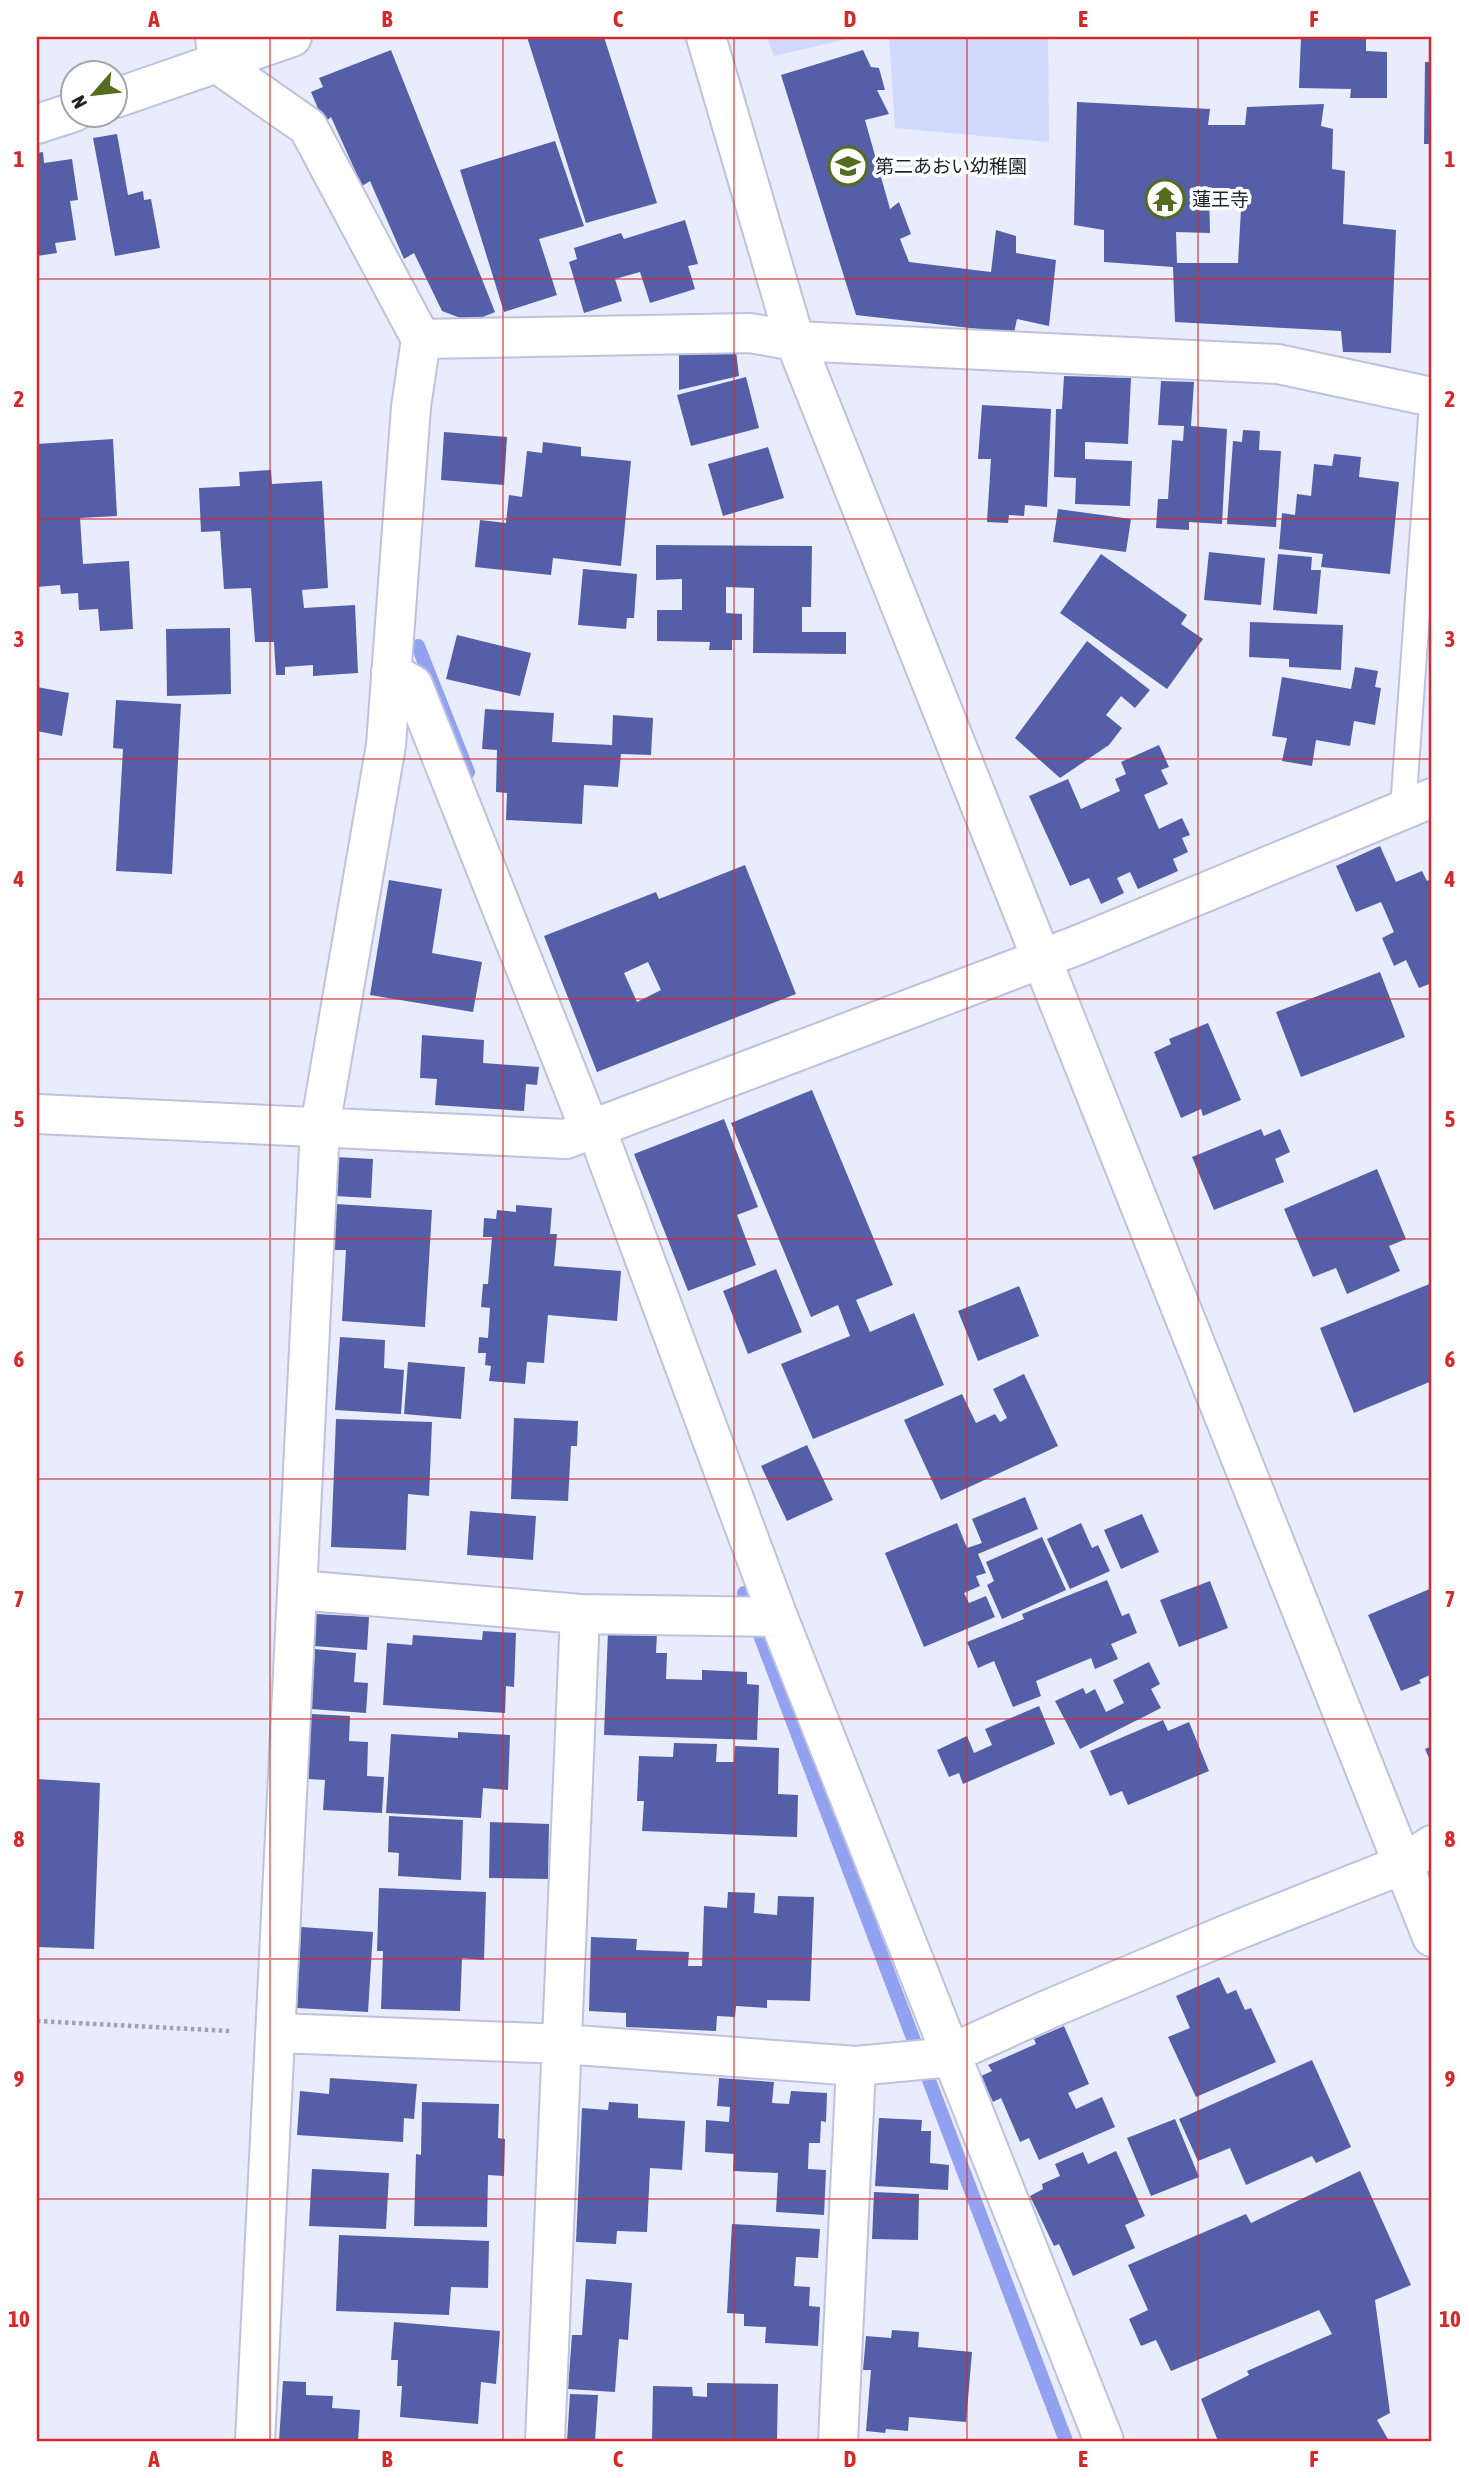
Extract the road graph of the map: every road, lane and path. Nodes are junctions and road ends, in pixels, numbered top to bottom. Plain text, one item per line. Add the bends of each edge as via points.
1 (292, 37) edge
2 (706, 37) edge
3 (216, 50) edge
4 (130, 91) edge
5 (60, 117) edge
6 (37, 124) edge
7 (421, 340) junction
8 (795, 341) junction
9 (1432, 397) edge
10 (1432, 403) edge
11 (391, 672) junction
12 (1417, 804) edge
13 (1042, 959) junction
14 (37, 1114) edge
15 (320, 1127) junction
16 (593, 1129) junction
17 (299, 1590) junction
18 (580, 1614) junction
19 (778, 1617) junction
20 (1418, 1855) edge
21 (1432, 1937) edge
22 (37, 2021) edge
23 (276, 2033) junction
24 (563, 2044) junction
25 (949, 2054) junction
26 (856, 2066) junction
27 (255, 2441) edge
28 (545, 2441) edge
29 (838, 2441) edge
30 (1104, 2441) edge

1 - 3 street
2 - 8 street
3 - 4 street
3 - 7 street via 309,127
5 - 6 street
7 - 8 street via 750,333
7 - 11 street via 411,407
8 - 9 street via 1278,365
8 - 13 street
10 - 12 lane
11 - 15 street via 386,745
11 - 16 street via 413,685
12 - 13 street
13 - 16 street
13 - 20 street
14 - 15 street
15 - 16 street via 566,1139
15 - 17 street
16 - 19 street
17 - 18 street
17 - 23 street
18 - 19 street
18 - 24 street
19 - 25 street
20 - 21 street
20 - 25 street
22 - 23 path
23 - 24 street
23 - 27 street
24 - 26 street
24 - 28 street
25 - 26 street
25 - 30 street
26 - 29 street

